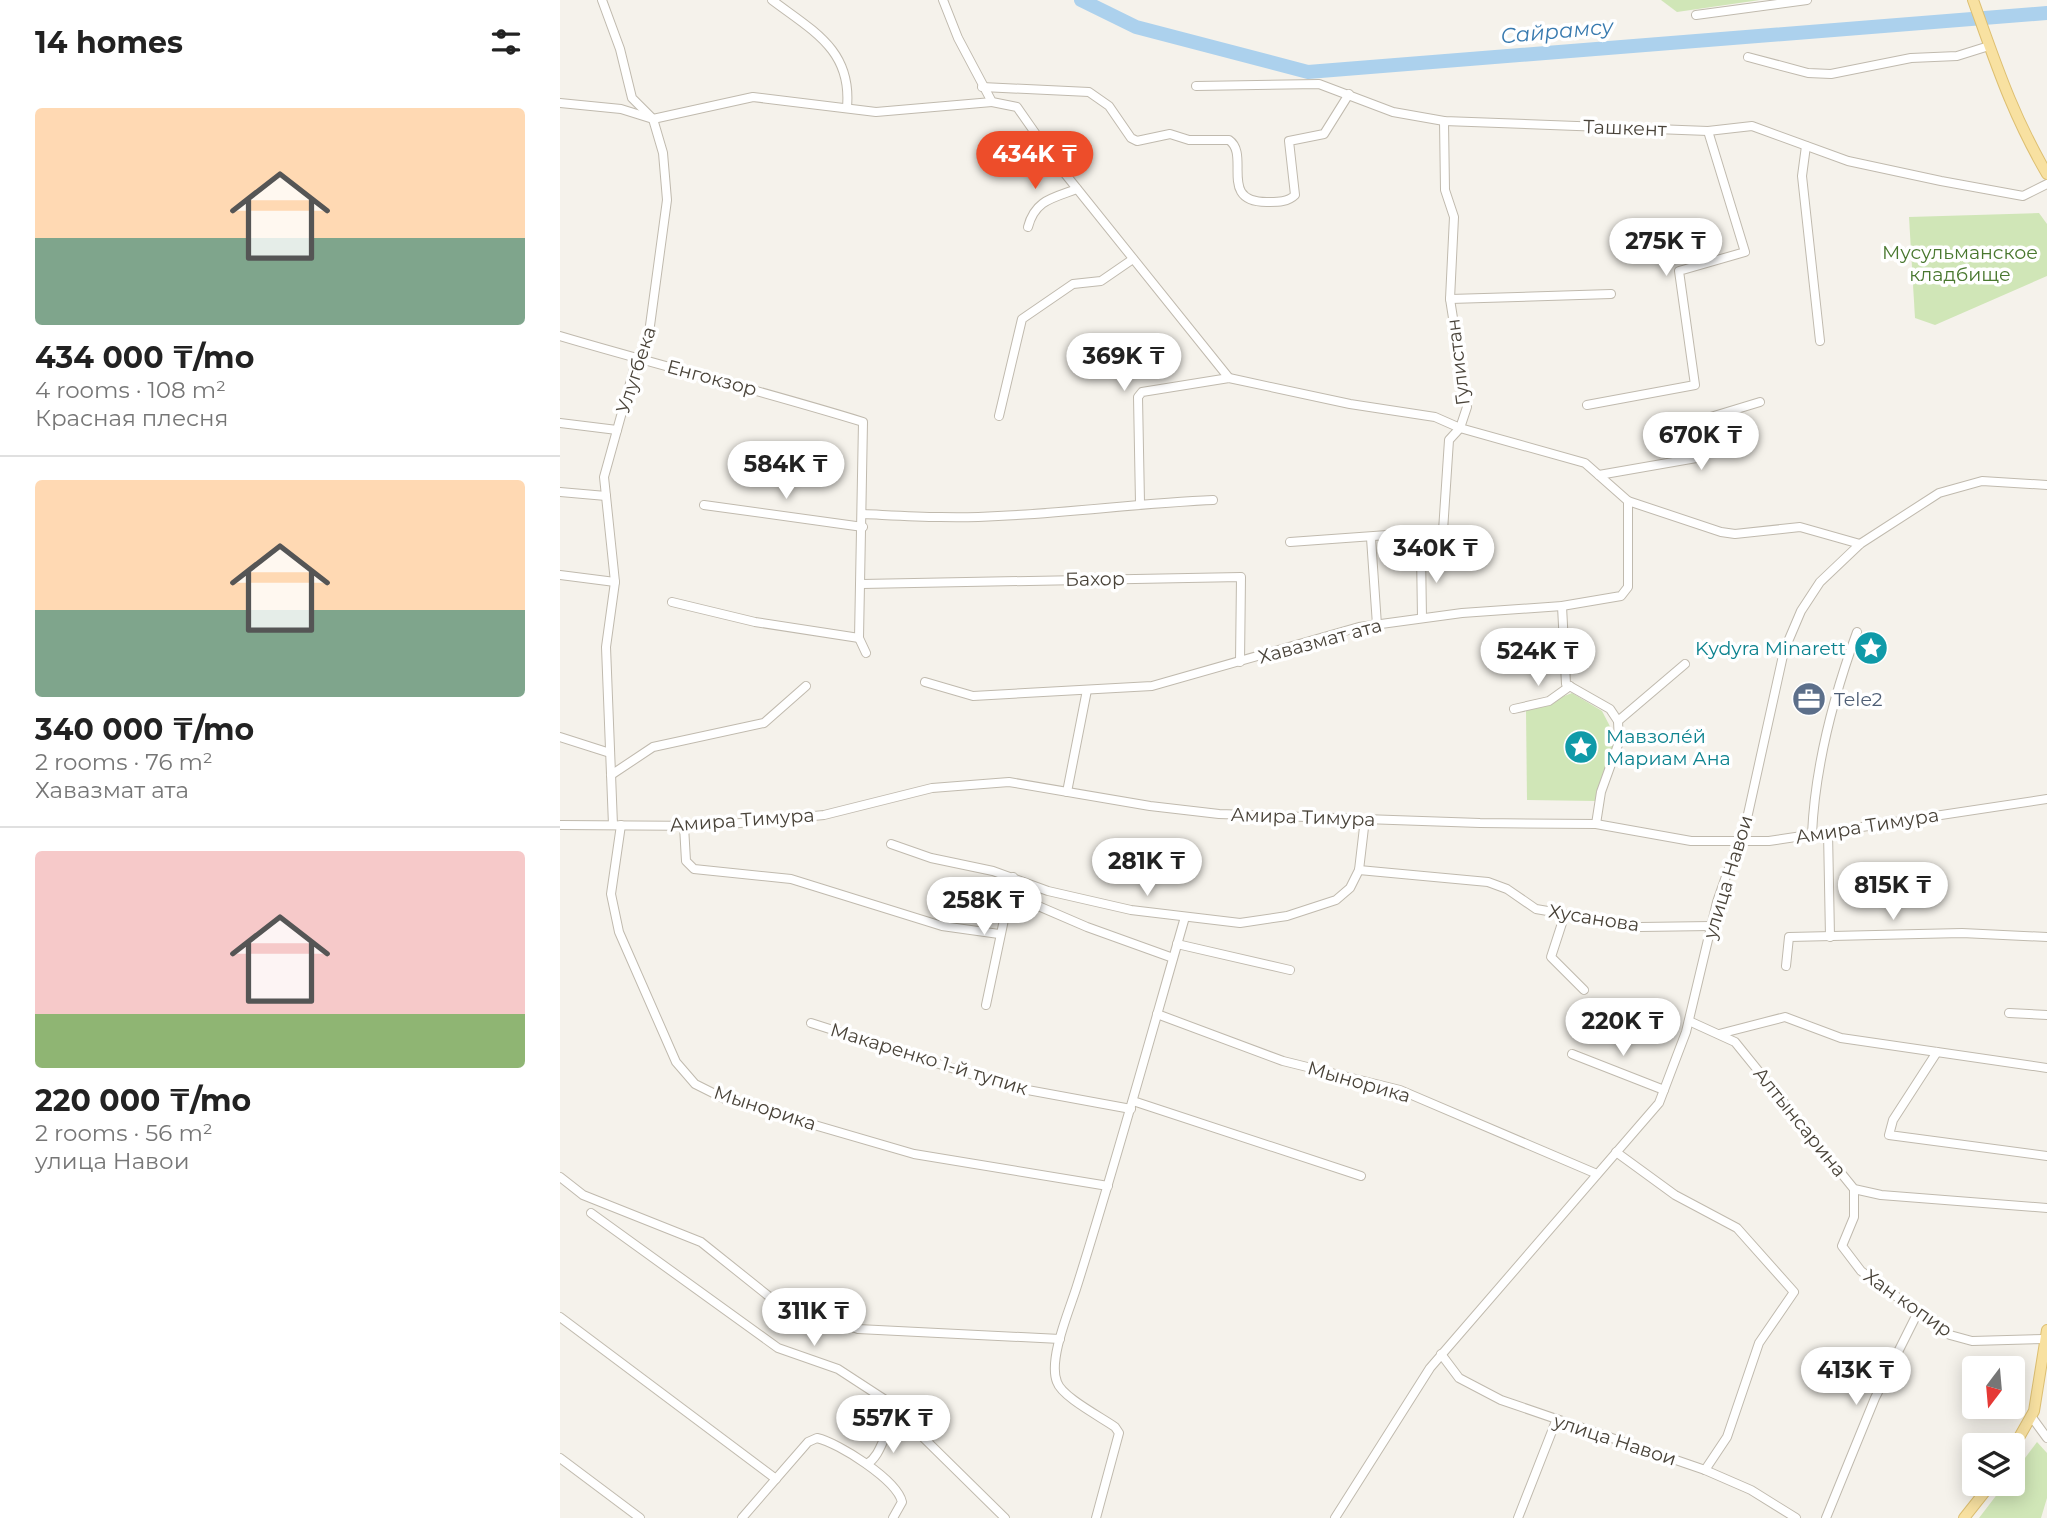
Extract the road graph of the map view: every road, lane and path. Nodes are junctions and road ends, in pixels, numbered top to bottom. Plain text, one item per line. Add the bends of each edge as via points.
1 (602, 0) edge
2 (772, 0) edge
3 (943, 0) edge
4 (1807, 0) edge
5 (1973, 0) edge
6 (1696, 15) dead end
7 (1989, 46) junction
8 (1748, 57) dead end
9 (1196, 86) dead end
10 (982, 87) junction
11 (1349, 94) junction
12 (992, 102) junction
13 (560, 103) edge
14 (847, 107) junction
15 (653, 119) junction
16 (1444, 121) junction
17 (1708, 131) junction
18 (1806, 146) junction
19 (2047, 174) edge
20 (2047, 184) edge
21 (1077, 189) junction
22 (1028, 227) dead end
23 (1133, 259) junction
24 (1611, 294) dead end
25 (1450, 299) junction
26 (560, 336) edge
27 (1820, 341) dead end
28 (639, 360) junction
29 (1229, 378) junction
30 (1760, 402) dead end
31 (1587, 405) dead end
32 (999, 416) dead end
33 (560, 423) edge
34 (1460, 428) junction
35 (617, 430) junction
36 (1599, 475) junction
37 (2047, 485) edge
38 (560, 492) edge
39 (606, 496) junction
40 (1213, 500) dead end
41 (1628, 501) junction
42 (1140, 503) junction
43 (704, 505) dead end
44 (863, 514) junction
45 (863, 527) junction
46 (1371, 538) junction
47 (1290, 542) dead end
48 (1860, 544) junction
49 (1421, 552) dead end
50 (560, 575) edge
51 (615, 582) junction
52 (862, 584) junction
53 (672, 603) dead end
54 (1562, 606) junction
55 (1422, 618) junction
56 (1377, 625) junction
57 (1857, 632) dead end
58 (859, 638) junction
59 (866, 653) dead end
60 (1240, 663) junction
61 (1685, 664) dead end
62 (925, 682) dead end
63 (806, 686) dead end
64 (1570, 686) junction
65 (1087, 690) junction
66 (1514, 709) dead end
67 (1618, 721) junction
68 (560, 737) edge
69 (610, 753) junction
70 (611, 775) junction
71 (1066, 792) junction
72 (2047, 799) edge
73 (1365, 819) junction
74 (1596, 824) junction
75 (560, 825) edge
76 (617, 825) junction
77 (684, 826) junction
78 (1828, 832) junction
79 (1812, 834) junction
80 (1736, 841) junction
81 (891, 844) dead end
82 (1359, 870) junction
83 (1013, 877) junction
84 (1008, 893) junction
85 (1565, 914) junction
86 (1185, 917) junction
87 (1711, 926) junction
88 (999, 934) junction
89 (1830, 937) junction
90 (2047, 937) edge
91 (1177, 944) junction
92 (1173, 958) junction
93 (1786, 966) dead end
94 (1290, 970) dead end
95 (1584, 990) dead end
96 (986, 1005) dead end
97 (2009, 1013) dead end
98 (1157, 1014) junction
99 (2047, 1015) edge
100 (1689, 1021) junction
101 (811, 1023) dead end
102 (1718, 1034) junction
103 (1937, 1052) junction
104 (1572, 1054) dead end
105 (2047, 1068) edge
106 (1664, 1090) junction
107 (1132, 1105) junction
108 (1616, 1153) junction
109 (2047, 1156) edge
110 (1597, 1174) junction
111 (1361, 1176) dead end
112 (560, 1177) edge
113 (1108, 1186) junction
114 (1854, 1189) junction
115 (2047, 1208) edge
116 (591, 1213) dead end
117 (1918, 1312) junction
118 (562, 1322) edge
119 (2046, 1335) edge
120 (1060, 1339) junction
121 (1441, 1354) junction
122 (2044, 1373) edge
123 (2031, 1416) junction
124 (903, 1418) junction
125 (1556, 1422) junction
126 (2022, 1433) edge
127 (2047, 1437) edge
128 (560, 1458) edge
129 (867, 1464) junction
130 (1705, 1470) junction
131 (776, 1479) junction
132 (1981, 1496) edge
133 (640, 1518) edge
134 (742, 1518) edge
135 (892, 1518) edge
136 (1005, 1518) edge
137 (1096, 1518) edge
138 (1335, 1518) edge
139 (1518, 1518) edge
140 (1796, 1518) edge
141 (1826, 1518) edge
142 (1964, 1518) edge

1 - 15 street, Улугбека via 632,98
2 - 14 street via 839,56 849,83
3 - 10 street
4 - 6 street
5 - 7 main road
7 - 8 street via 1957,56 1911,58 1831,74 1808,73
7 - 19 main road via 2025,138
9 - 11 street, Ташкент via 1319,84
10 - 11 street via 1089,92 1109,106 1138,141 1170,134 1234,143 1237,182 1245,196 1256,202 1291,199 1296,188 1289,141 1324,134
10 - 12 street
11 - 16 street, Ташкент via 1393,112
12 - 14 street via 876,113
12 - 21 street via 1017,107
13 - 15 street via 621,109
14 - 15 street via 753,97
15 - 28 street, Улугбека via 663,153 667,214 653,311
16 - 17 street, Ташкент
16 - 25 street, Гулистан via 1445,190 1454,217
17 - 18 street, Ташкент via 1752,126
17 - 31 street via 1745,252 1679,271 1695,385
18 - 20 street, Ташкент via 1881,168 2023,196
18 - 27 street via 1802,176
21 - 22 street via 1032,211
21 - 23 street
23 - 29 street
23 - 32 street via 1101,281 1073,284 1023,319
24 - 25 street
25 - 34 street, Гулистан via 1467,407
26 - 28 street, Енгокзор
28 - 35 street, Улугбека
28 - 44 street, Енгокзор via 733,382 863,422
29 - 34 street via 1435,417
29 - 42 street via 1142,391 1138,397
30 - 36 street via 1704,419 1702,457
33 - 35 street
34 - 36 street via 1585,463
34 - 46 street, Гулистан via 1449,440 1443,531
35 - 39 street, Улугбека via 604,477
36 - 41 street
37 - 48 street, улица Навои via 1982,481 1963,485 1939,493
38 - 39 street
39 - 51 street, Улугбека
40 - 42 street
41 - 48 street via 1729,534 1800,527
41 - 54 street, Хавазмат ата via 1628,587 1621,596
42 - 44 street via 1000,516
43 - 45 street
44 - 45 street
45 - 52 street
46 - 47 street, Гулистан
46 - 56 street
48 - 80 street, улица Навои via 1820,582 1784,651 1748,814
49 - 55 street
50 - 51 street
51 - 69 street, Улугбека via 606,647
52 - 58 street
52 - 60 street, Бахор via 1241,577
53 - 58 street
54 - 55 street, Хавазмат ата
54 - 64 street via 1566,684
55 - 56 street, Хавазмат ата
56 - 60 street, Хавазмат ата
57 - 79 street via 1829,731
58 - 59 street
60 - 65 street, Хавазмат ата via 1152,687
61 - 67 street
62 - 65 street, Хавазмат ата via 973,696
63 - 70 street via 764,723 653,747
64 - 66 street via 1549,701
64 - 67 street via 1610,709
65 - 71 street
67 - 74 street via 1619,742 1601,792
68 - 69 street
69 - 70 street, Улугбека
70 - 76 street, Улугбека
71 - 73 street, Амира Тимура via 1219,814
71 - 77 street, Амира Тимура via 1009,782 932,788 824,815
72 - 78 street, Амира Тимура
73 - 74 street, Амира Тимура
73 - 82 street
74 - 80 street, Амира Тимура via 1691,841
75 - 76 street, Амира Тимура
76 - 77 street, Амира Тимура
76 - 113 street, Мынорика via 611,894 619,932 676,1062 695,1084 725,1099 914,1154
77 - 88 street via 686,861 695,869 791,879 942,926
78 - 79 street, Амира Тимура
78 - 89 street
79 - 80 street, Амира Тимура
80 - 87 street, улица Навои
81 - 83 street
82 - 85 street, Хусанова via 1488,882 1507,888 1536,909
82 - 86 street via 1350,888 1336,900 1287,916 1240,923
83 - 84 street
83 - 86 street via 1048,891 1131,911
84 - 88 street
84 - 92 street
85 - 87 street, Хусанова via 1640,927
85 - 95 street via 1550,957
86 - 91 street
87 - 100 street, улица Навои
88 - 96 street
89 - 90 street via 1962,933
89 - 93 street via 1789,937
91 - 92 street
91 - 94 street
92 - 98 street
97 - 99 street
98 - 107 street
98 - 110 street, Мынорика via 1283,1061 1400,1090
100 - 102 street, Алтынсарина
100 - 106 street, улица Навои
101 - 107 street, Макаренко 1-й тупик via 1011,1087
102 - 103 street via 1785,1017 1841,1038
102 - 114 street, Алтынсарина via 1735,1042
103 - 105 street
103 - 109 street via 1893,1120 1889,1135
104 - 106 street
106 - 108 street, улица Навои via 1659,1103
107 - 111 street, Макаренко 1-й тупик
107 - 113 street
108 - 110 street, улица Навои
108 - 130 street via 1675,1195 1737,1228 1794,1292 1759,1343 1727,1437
110 - 121 street, улица Навои
112 - 120 street via 583,1195 701,1242 776,1302 858,1329
113 - 120 street
114 - 115 street, Алтынсарина
114 - 117 street, Хан копир via 1854,1217 1842,1246 1861,1271
116 - 124 street via 778,1349 838,1369 884,1399
117 - 119 street, Хан копир via 1950,1335 1972,1341
117 - 141 street via 1875,1398
118 - 131 street
119 - 122 main road
120 - 137 street via 1057,1382 1119,1433
121 - 125 street, улица Навои via 1460,1378
121 - 138 street, улица Навои
122 - 123 main road
123 - 126 main road
123 - 127 street
124 - 129 street via 891,1425 878,1454
124 - 136 street
125 - 130 street, улица Навои
125 - 139 street
128 - 133 street
129 - 131 street via 817,1438 808,1442
129 - 135 street via 900,1493 902,1502
130 - 140 street, улица Навои via 1751,1490
131 - 134 street
132 - 142 main road

